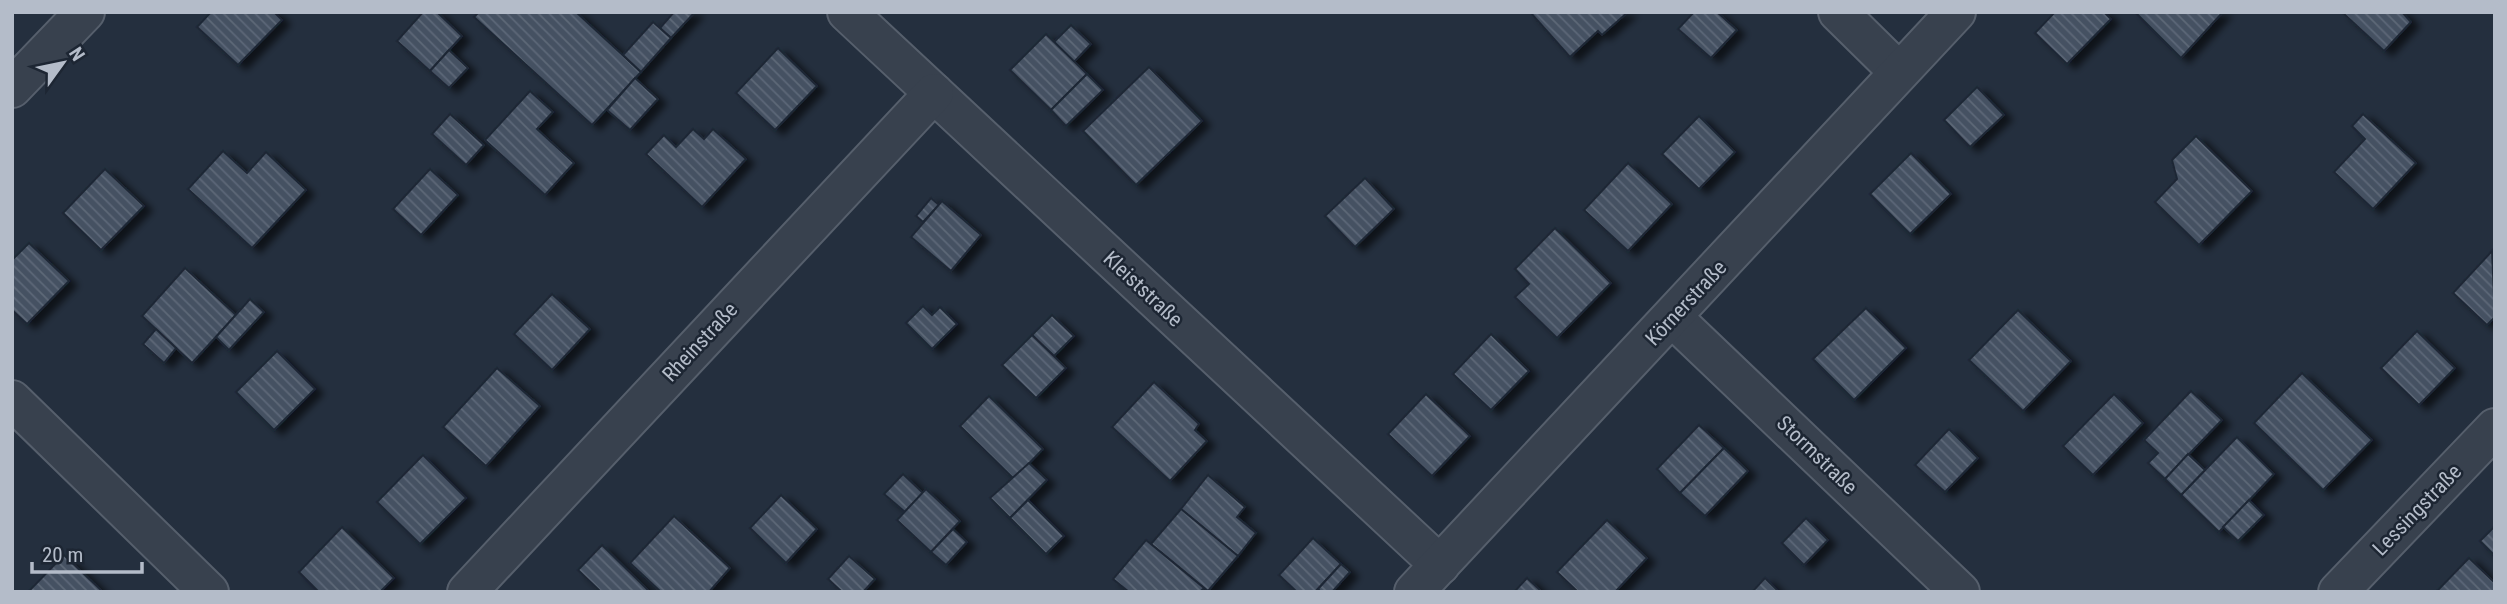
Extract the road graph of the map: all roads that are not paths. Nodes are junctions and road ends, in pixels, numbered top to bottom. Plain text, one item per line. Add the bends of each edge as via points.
1 (85, 12) edge
2 (847, 12) edge
3 (1838, 12) edge
4 (1956, 12) edge
5 (1898, 71) junction
6 (12, 88) edge
7 (934, 93) junction
8 (1673, 318) junction
9 (12, 400) edge
10 (2495, 428) edge
11 (1427, 578) edge
12 (209, 592) edge
13 (467, 592) edge
14 (1960, 592) edge
15 (2338, 592) edge

1 - 6 street
2 - 7 street, Kleiststraße
3 - 5 street
4 - 5 street, Körnerstraße
5 - 8 street, Körnerstraße
7 - 11 street, Kleiststraße
7 - 13 street, Rheinstraße
8 - 11 street, Körnerstraße
8 - 14 street, Stormstraße
9 - 12 street
10 - 15 street, Lessingstraße

